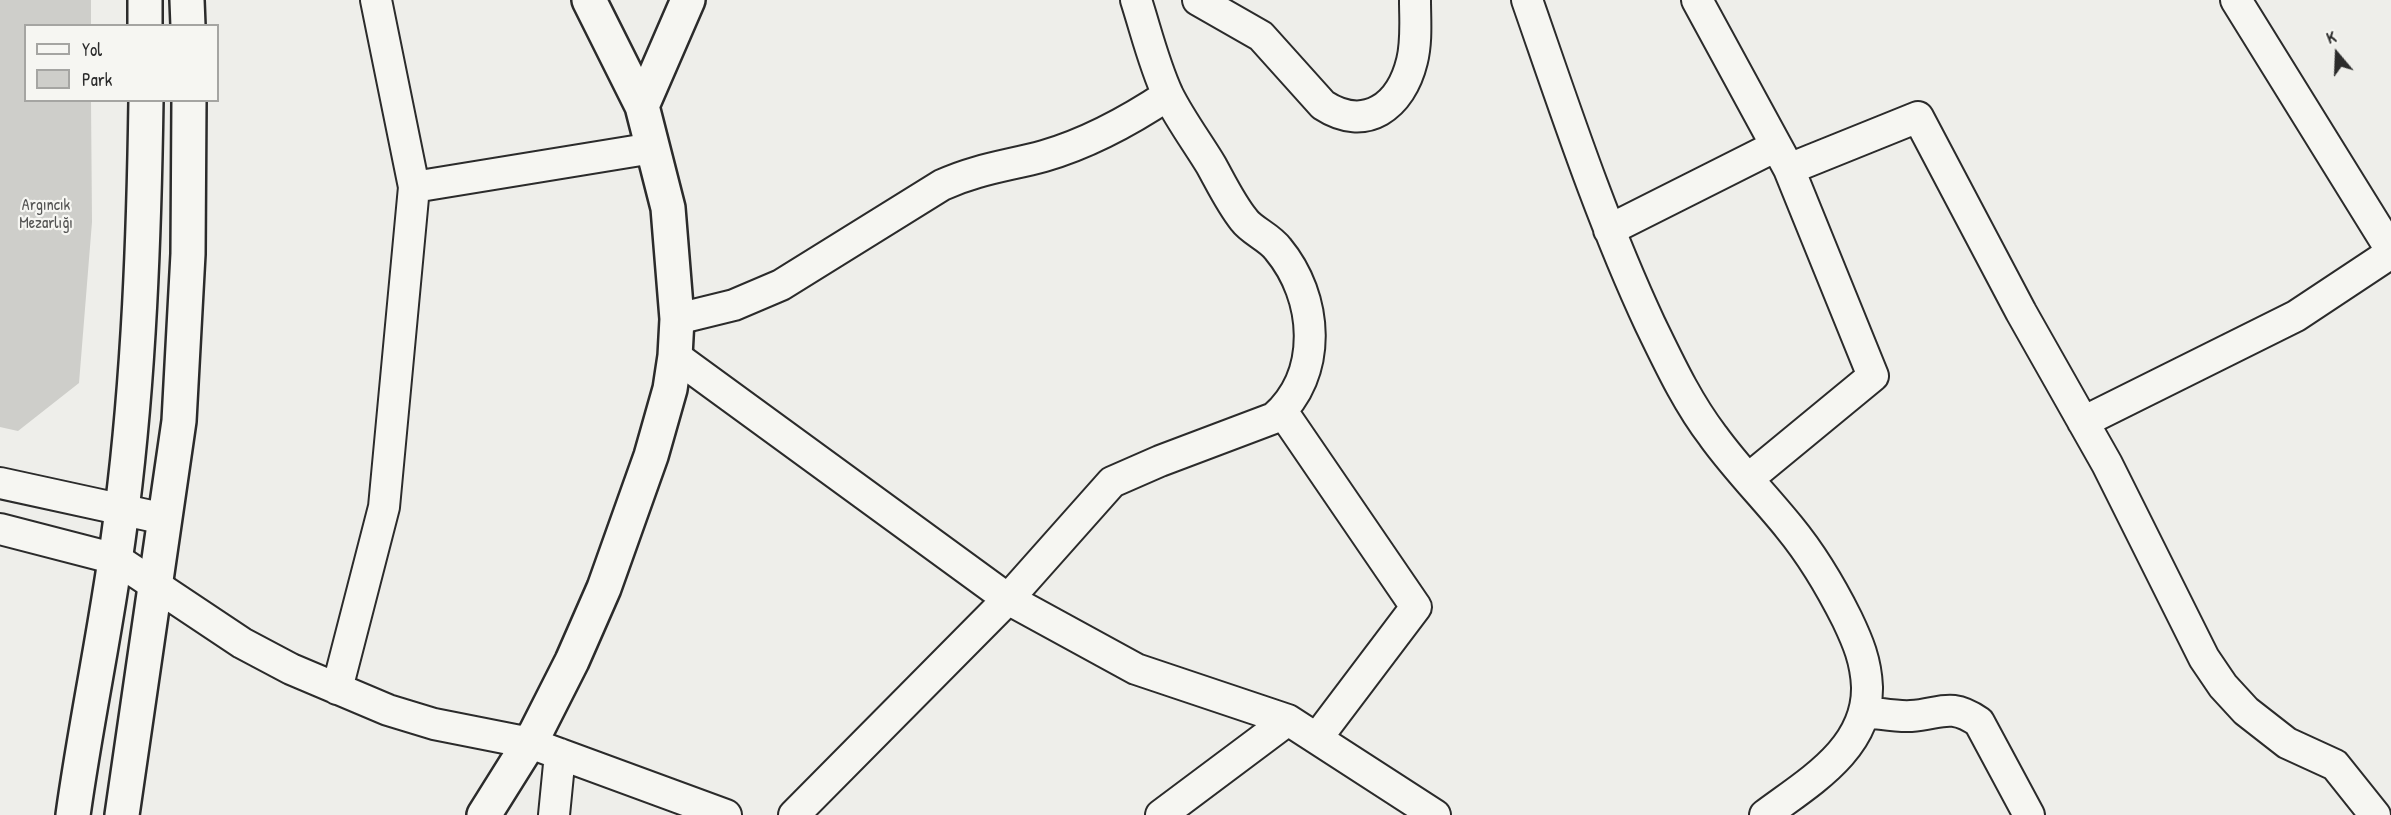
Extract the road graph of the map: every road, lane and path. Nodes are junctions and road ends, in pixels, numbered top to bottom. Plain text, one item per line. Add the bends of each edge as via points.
1 (145, 0) edge
2 (188, 0) edge
3 (376, 0) edge
4 (589, 0) edge
5 (688, 0) edge
6 (1136, 0) edge
7 (1198, 0) edge
8 (1415, 0) edge
9 (1527, 0) edge
10 (1697, 0) edge
11 (2236, 0) edge
12 (145, 24) edge
13 (188, 24) edge
14 (1168, 94) junction
15 (146, 102) edge
16 (189, 102) edge
17 (642, 106) junction
18 (653, 148) junction
19 (1782, 158) junction
20 (414, 186) junction
21 (1609, 230) junction
22 (2391, 252) edge
23 (677, 319) junction
24 (675, 356) junction
25 (1282, 411) junction
26 (2083, 422) junction
27 (1748, 480) junction
28 (0, 483) edge
29 (122, 508) junction
30 (165, 519) junction
31 (0, 529) edge
32 (116, 559) junction
33 (155, 585) junction
34 (1008, 599) junction
35 (337, 689) junction
36 (1864, 712) junction
37 (1288, 720) junction
38 (1317, 738) junction
39 (545, 749) junction
40 (73, 815) edge
41 (122, 815) edge
42 (484, 815) edge
43 (554, 815) edge
44 (726, 815) edge
45 (794, 815) edge
46 (1161, 815) edge
47 (1435, 815) edge
48 (1765, 815) edge
49 (2029, 815) edge
50 (2375, 815) edge

1 - 12 street
2 - 13 street
3 - 20 street
4 - 17 street
5 - 17 street
6 - 14 street
7 - 8 street via 1261,36 1323,105 1348,117 1374,114 1401,90 1414,53
9 - 21 street
10 - 19 street
11 - 22 street
14 - 23 street via 1129,121 1076,145 965,175 942,185 781,285 734,305
14 - 25 street via 1245,222 1276,246 1302,289 1309,319 1308,358 1304,378
15 - 29 street via 139,319
16 - 30 street via 184,338 179,421
17 - 18 street
18 - 20 street
18 - 23 street via 668,208
19 - 21 street
19 - 26 street via 1918,117
19 - 27 street via 1873,376
20 - 35 street via 384,507
21 - 27 street via 1686,396
22 - 26 street via 2296,316
23 - 24 street
24 - 34 street
24 - 39 street via 670,389 629,522 581,640
25 - 34 street via 1274,418 1112,482
25 - 38 street via 1416,607
26 - 50 street via 2223,686 2265,728 2335,765
27 - 36 street via 1791,529 1839,602 1866,667
28 - 29 street
29 - 30 street
29 - 32 street
30 - 33 street
31 - 32 street
32 - 33 street
32 - 40 street
33 - 35 street via 242,643
33 - 41 street
34 - 37 street via 1136,669
34 - 45 street
35 - 39 street via 434,724
36 - 48 street via 1843,753
36 - 49 street via 1911,716 1953,709 1967,714 1979,722
37 - 38 street
37 - 46 street
38 - 47 street
39 - 42 street
39 - 43 street
39 - 44 street

